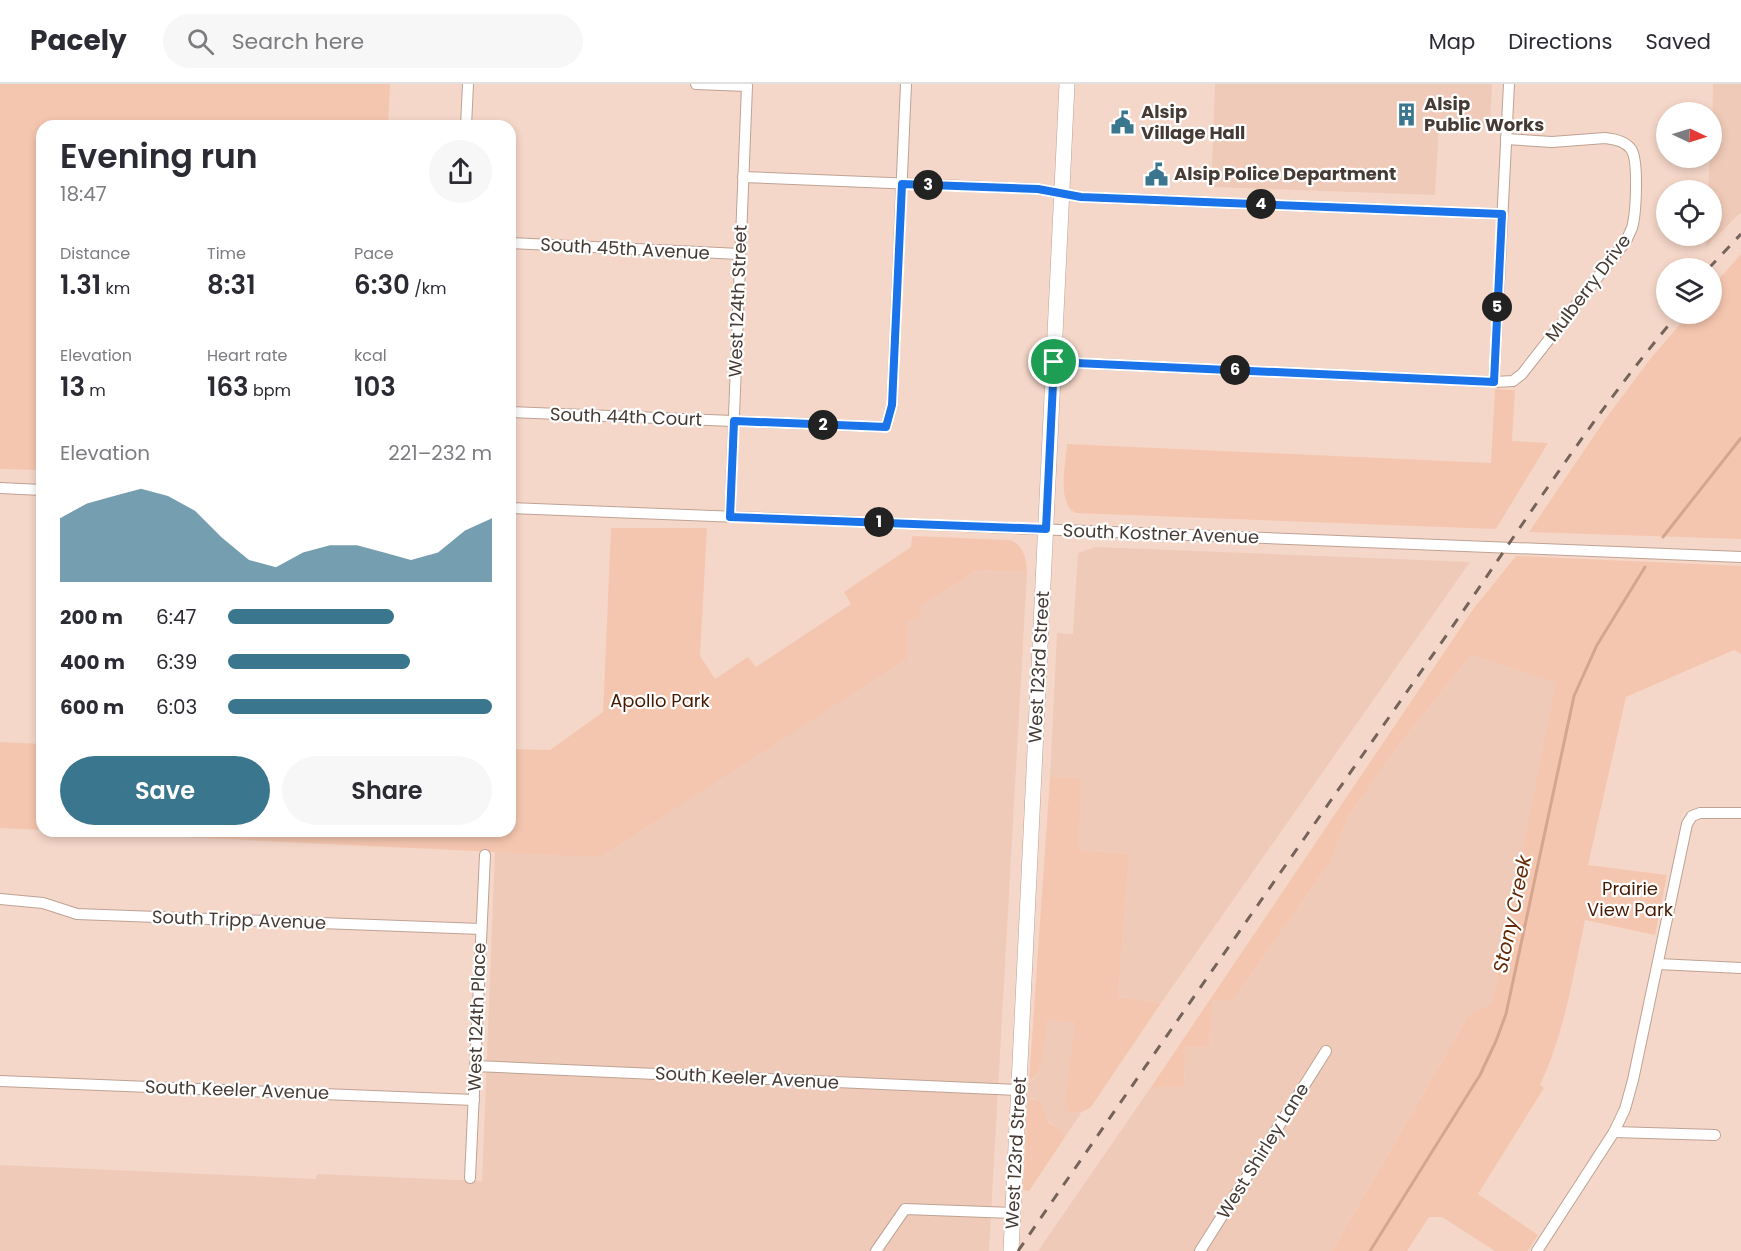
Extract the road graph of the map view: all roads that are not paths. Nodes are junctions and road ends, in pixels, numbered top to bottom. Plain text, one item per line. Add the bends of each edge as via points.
1 (468, 84) edge
2 (696, 84) edge
3 (906, 84) edge
4 (1067, 84) edge
5 (1509, 84) edge
6 (466, 120) edge
7 (1506, 139) junction
8 (743, 177) junction
9 (902, 184) junction
10 (1061, 193) junction
11 (1502, 214) junction
12 (516, 243) edge
13 (740, 254) junction
14 (1054, 362) junction
15 (1494, 382) junction
16 (516, 412) edge
17 (734, 421) junction
18 (0, 488) edge
19 (36, 490) edge
20 (516, 508) edge
21 (730, 517) junction
22 (1046, 529) junction
23 (1741, 557) edge
24 (1741, 813) edge
25 (485, 855) dead end
26 (0, 899) edge
27 (481, 929) junction
28 (1658, 964) junction
29 (1741, 968) edge
30 (1326, 1051) dead end
31 (475, 1065) junction
32 (0, 1081) edge
33 (1019, 1090) junction
34 (474, 1100) junction
35 (1614, 1132) junction
36 (1715, 1135) dead end
37 (470, 1178) dead end
38 (1013, 1213) junction
39 (876, 1251) edge
40 (1011, 1251) edge
41 (1200, 1251) edge
42 (1537, 1251) edge

1 - 6 street
2 - 8 street, West 124th Street via 747,86
3 - 9 street
4 - 10 street, West 123rd Street
5 - 7 street
7 - 11 street
7 - 15 street, Mulberry Drive via 1552,142 1605,138 1625,143 1634,155 1636,167 1634,219 1626,241 1522,374 1513,381
8 - 9 street
8 - 13 street, West 124th Street
9 - 10 street
9 - 17 street, South 44th Court via 892,405 886,427
10 - 11 street via 1081,197
10 - 14 street, West 123rd Street
11 - 15 street
12 - 13 street, South 45th Avenue
13 - 17 street, West 124th Street
14 - 15 street
14 - 22 street, West 123rd Street
16 - 17 street, South 44th Court
17 - 21 street, West 124th Street
18 - 19 street
20 - 21 street, South Kostner Avenue
21 - 22 street, South Kostner Avenue
22 - 23 street, South Kostner Avenue
22 - 33 street, West 123rd Street
24 - 28 street via 1700,813 1687,824
25 - 27 street, West 124th Place
26 - 27 street, South Tripp Avenue via 44,903 77,914
27 - 31 street, West 124th Place
28 - 29 street
28 - 35 street via 1633,1080
30 - 41 street, West Shirley Lane
31 - 33 street, South Keeler Avenue
31 - 34 street, West 124th Place
32 - 34 street, South Keeler Avenue
33 - 38 street, West 123rd Street
34 - 37 street, West 124th Place
35 - 36 street
35 - 42 street
38 - 39 street via 905,1209
38 - 40 street, West 123rd Street

